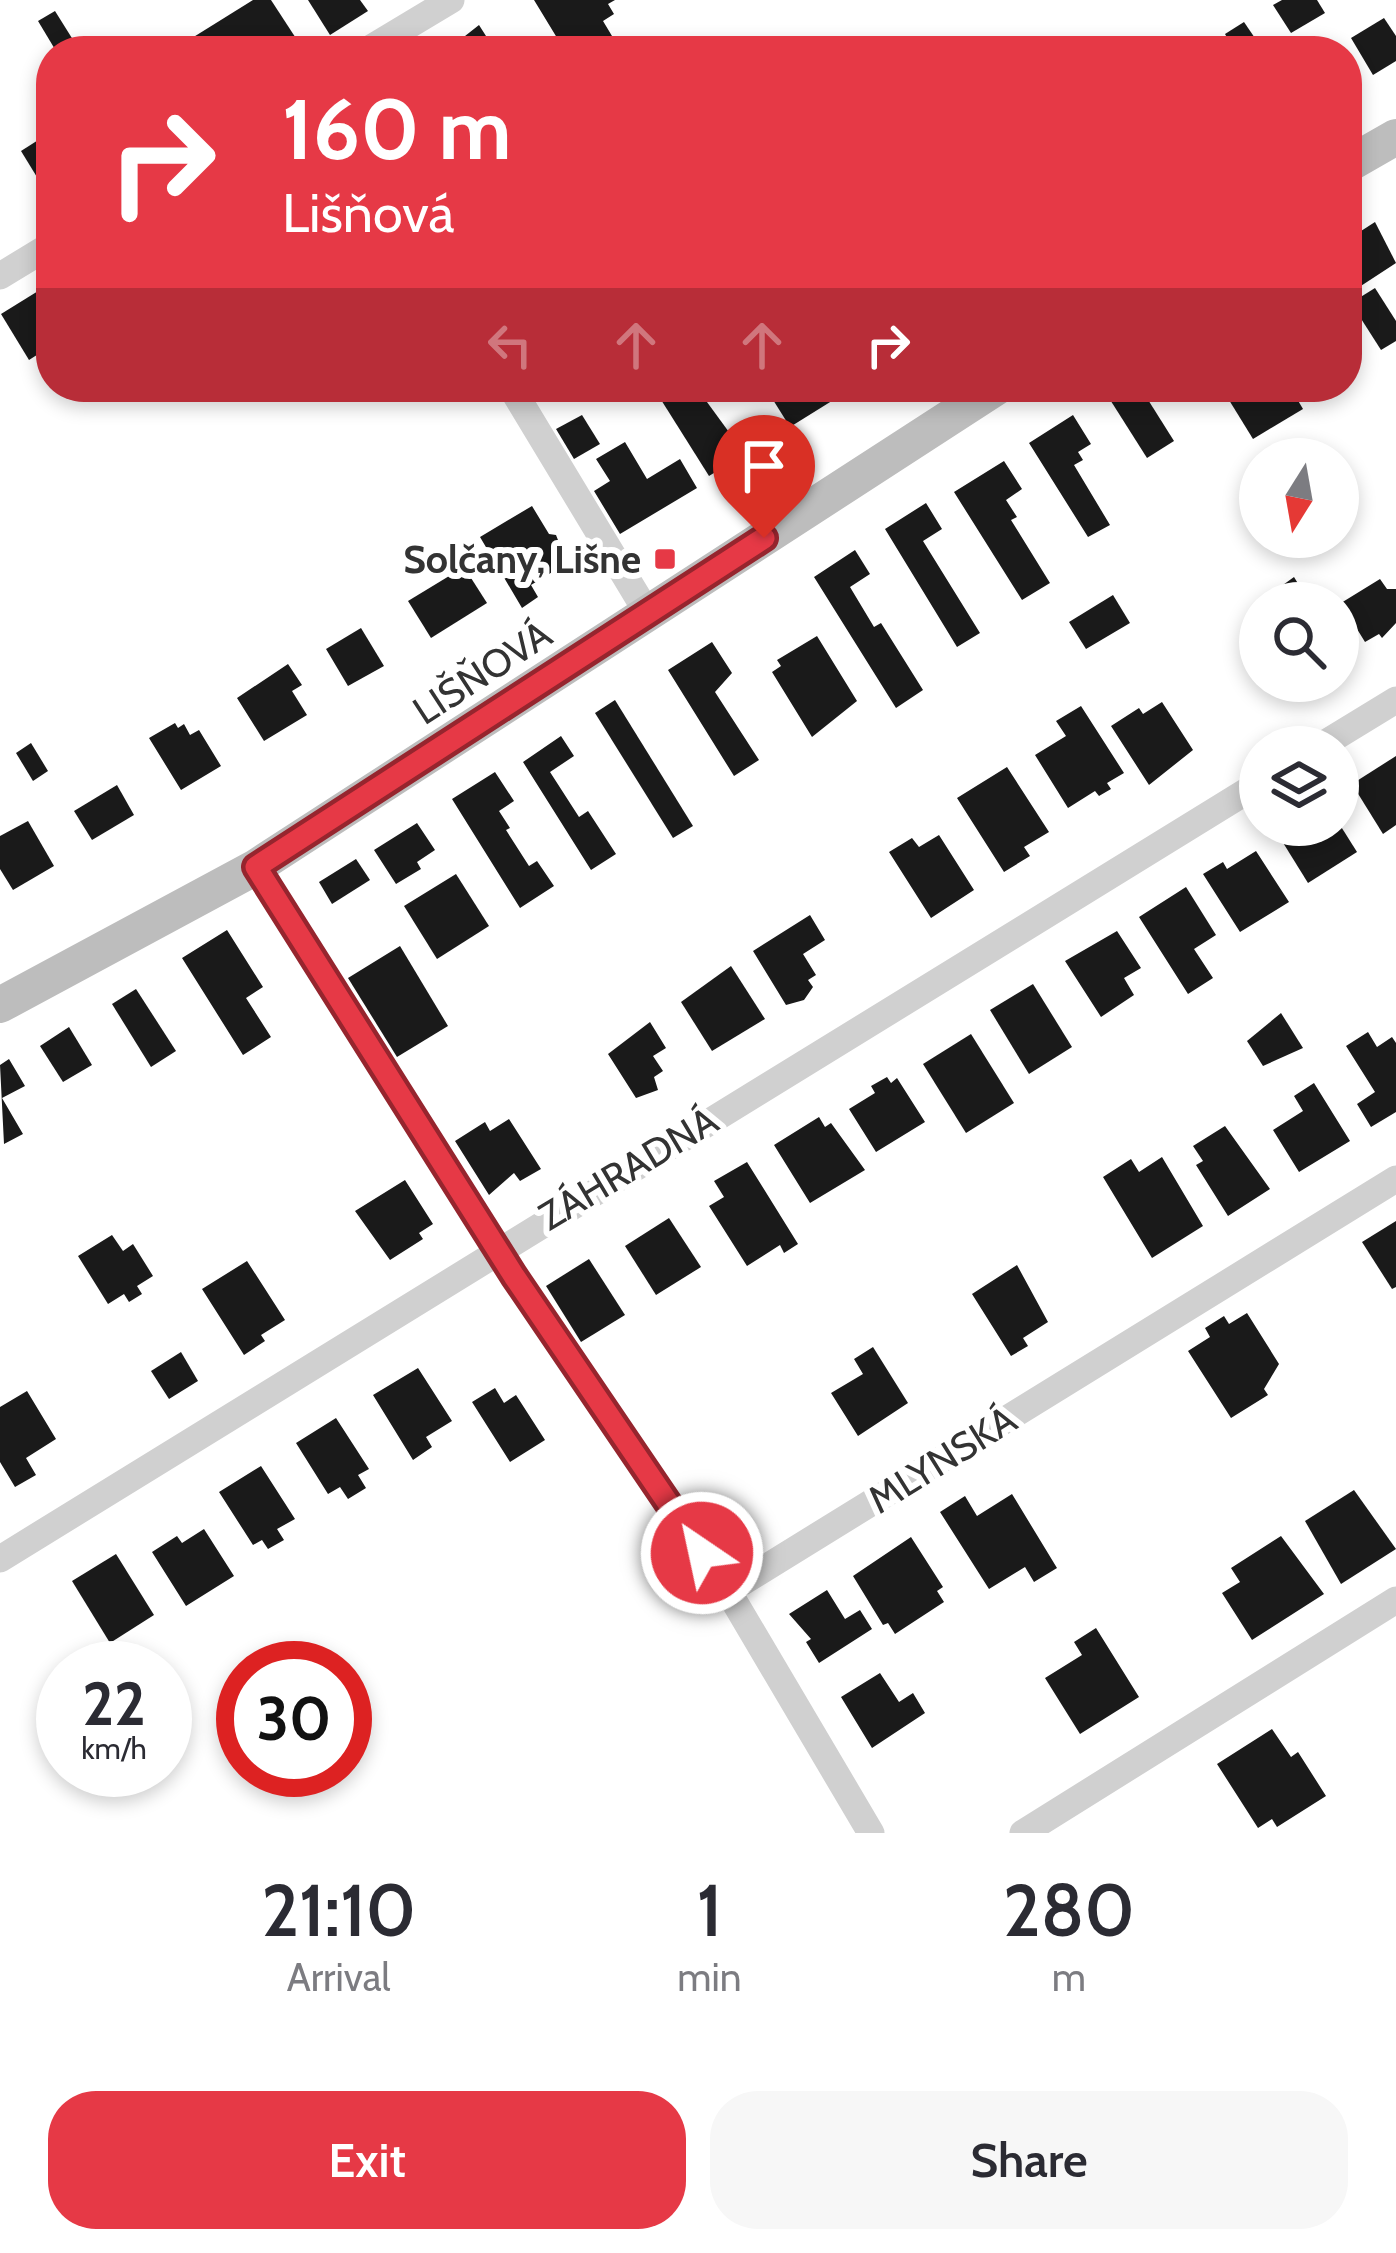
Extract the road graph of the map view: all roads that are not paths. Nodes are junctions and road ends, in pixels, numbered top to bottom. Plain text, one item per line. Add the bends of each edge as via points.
1 (452, 0) edge
2 (391, 36) edge
3 (1396, 137) edge
4 (1362, 156) edge
5 (36, 254) edge
6 (0, 276) edge
7 (520, 402) edge
8 (974, 402) edge
9 (648, 614) junction
10 (1396, 700) edge
11 (1353, 726) edge
12 (1239, 796) edge
13 (256, 867) junction
14 (0, 1005) edge
15 (1396, 1179) edge
16 (497, 1248) junction
17 (0, 1559) edge
18 (728, 1592) junction
19 (1396, 1600) edge
20 (872, 1833) edge
21 (1023, 1833) edge

1 - 2 street
3 - 4 main road
5 - 6 street
7 - 9 street
8 - 9 main road, LIŠŇOVÁ
9 - 13 main road, LIŠŇOVÁ
10 - 11 street
12 - 16 street, ZÁHRADNÁ
13 - 14 main road, LIŠŇOVÁ
13 - 16 street
15 - 18 street, MLYNSKÁ
16 - 17 street, ZÁHRADNÁ
16 - 18 street
18 - 20 street
19 - 21 street

